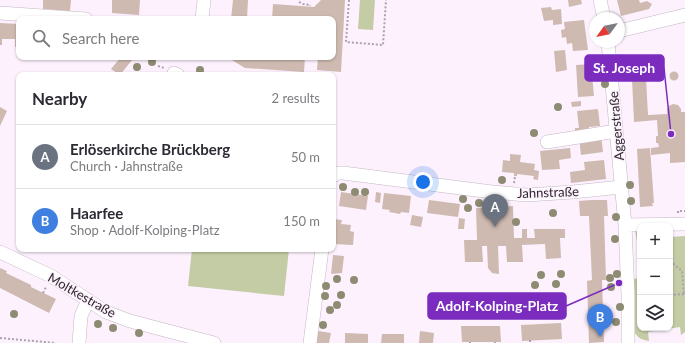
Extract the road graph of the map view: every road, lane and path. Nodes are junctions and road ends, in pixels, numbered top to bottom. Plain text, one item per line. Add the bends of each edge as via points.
1 (204, 0) edge
2 (349, 0) edge
3 (386, 0) edge
4 (600, 0) edge
5 (299, 2) dead end
6 (310, 6) dead end
7 (603, 12) edge
8 (0, 13) edge
9 (685, 15) edge
10 (43, 16) edge
11 (202, 16) edge
12 (625, 30) edge
13 (609, 48) edge
14 (616, 131) junction
15 (547, 142) dead end
16 (336, 174) edge
17 (621, 187) junction
18 (685, 224) edge
19 (625, 225) junction
20 (0, 252) edge
21 (322, 252) edge
22 (673, 264) edge
23 (685, 294) edge
24 (673, 295) edge
25 (88, 300) junction
26 (0, 338) edge
27 (56, 343) edge
28 (79, 343) edge
29 (214, 343) edge
30 (310, 343) edge
31 (628, 343) edge

1 - 11 street
2 - 3 path via 346,42 383,45
4 - 7 street
5 - 6 path
8 - 10 street
9 - 12 street
13 - 14 street, Aggerstraße
14 - 15 street
14 - 17 street, Aggerstraße
16 - 17 street, Jahnstraße via 527,195
17 - 19 street, Aggerstraße
18 - 19 street
19 - 31 street, Aggerstraße
20 - 25 street, Moltkestraße via 51,276
21 - 30 street
22 - 23 path via 682,271
23 - 24 path
25 - 28 street via 81,316
25 - 29 street, Moltkestraße via 106,312 130,321
26 - 27 path

